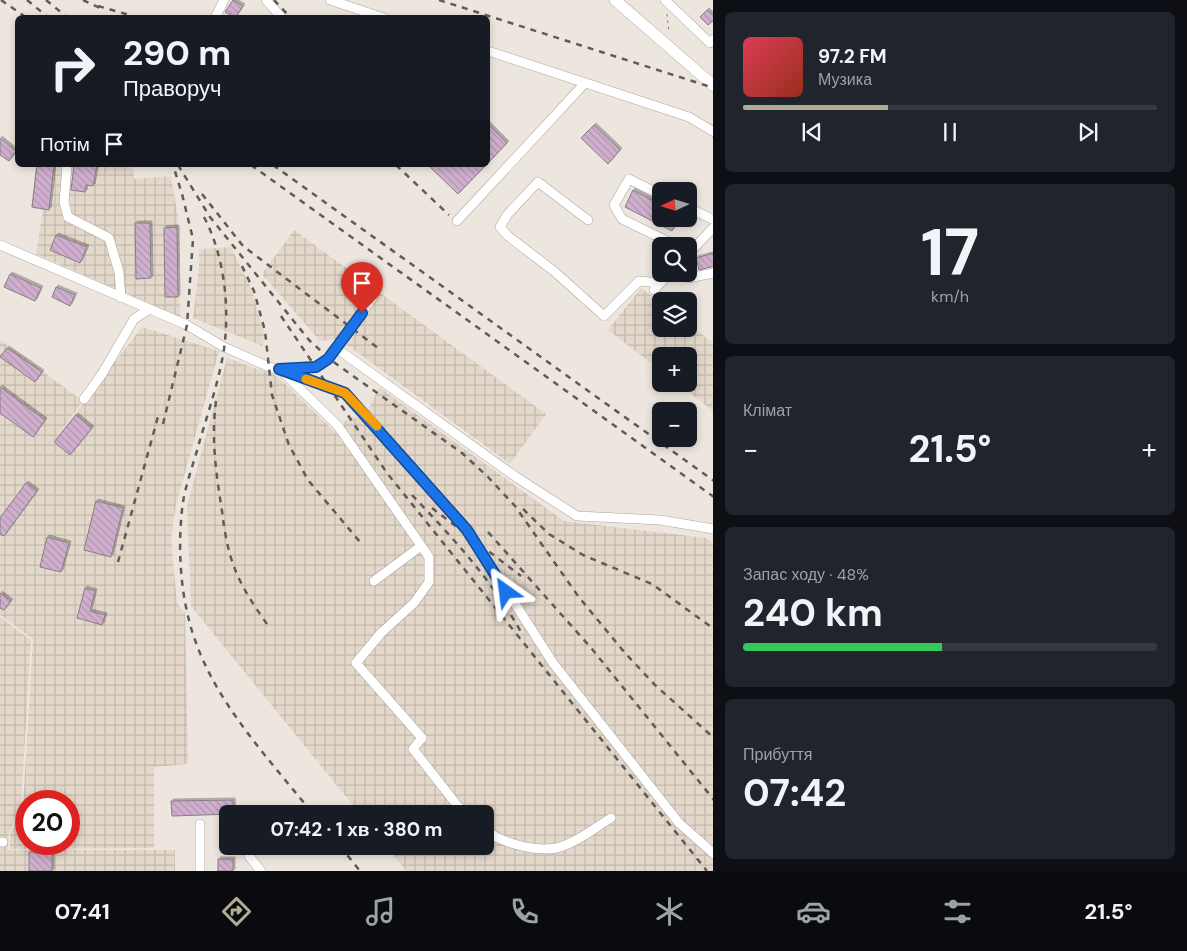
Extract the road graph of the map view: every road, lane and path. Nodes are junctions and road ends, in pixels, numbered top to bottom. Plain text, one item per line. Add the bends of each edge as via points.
1 (224, 0) edge
2 (266, 0) edge
3 (330, 0) edge
4 (615, 0) edge
5 (666, 1) edge
6 (216, 15) edge
7 (279, 15) edge
8 (375, 15) edge
9 (669, 36) dead end
10 (713, 39) edge
11 (490, 53) edge
12 (584, 83) junction
13 (713, 86) edge
14 (713, 132) edge
15 (67, 167) edge
16 (652, 190) edge
17 (698, 212) edge
18 (588, 220) dead end
19 (713, 220) edge
20 (457, 221) dead end
21 (713, 227) edge
22 (659, 237) edge
23 (697, 244) edge
24 (0, 245) edge
25 (713, 273) edge
26 (697, 276) edge
27 (661, 282) edge
28 (373, 297) dead end
29 (121, 298) junction
30 (148, 310) junction
31 (336, 348) junction
32 (279, 369) junction
33 (84, 399) dead end
34 (713, 530) edge
35 (421, 546) junction
36 (374, 581) dead end
37 (457, 805) edge
38 (611, 818) dead end
39 (200, 824) dead end
40 (494, 837) edge
41 (713, 854) edge
42 (249, 856) dead end
43 (200, 871) edge
44 (261, 871) edge

1 - 6 street
2 - 7 street
3 - 8 street
4 - 13 main road
5 - 9 path
5 - 10 street via 710,43
11 - 12 street
12 - 14 street via 689,117
12 - 20 street
15 - 29 street via 64,202 68,217 109,238 119,272
16 - 22 street via 629,179 614,205 622,219
17 - 19 street
18 - 27 street via 538,182 507,214 500,227 604,316 639,281 657,286
21 - 23 street
24 - 29 street
25 - 26 street
28 - 31 street
29 - 30 street
30 - 32 street via 187,324 224,347
30 - 33 street via 134,319
31 - 32 street via 316,367
31 - 34 street via 516,478 577,516 660,520
32 - 35 street via 338,426
32 - 41 street via 345,393 379,429 477,543 553,663 679,823
35 - 36 street
35 - 37 street via 429,557 429,582 414,603 381,633 356,663 422,738 413,749
38 - 40 street via 562,846 528,848
39 - 43 street
42 - 44 street

